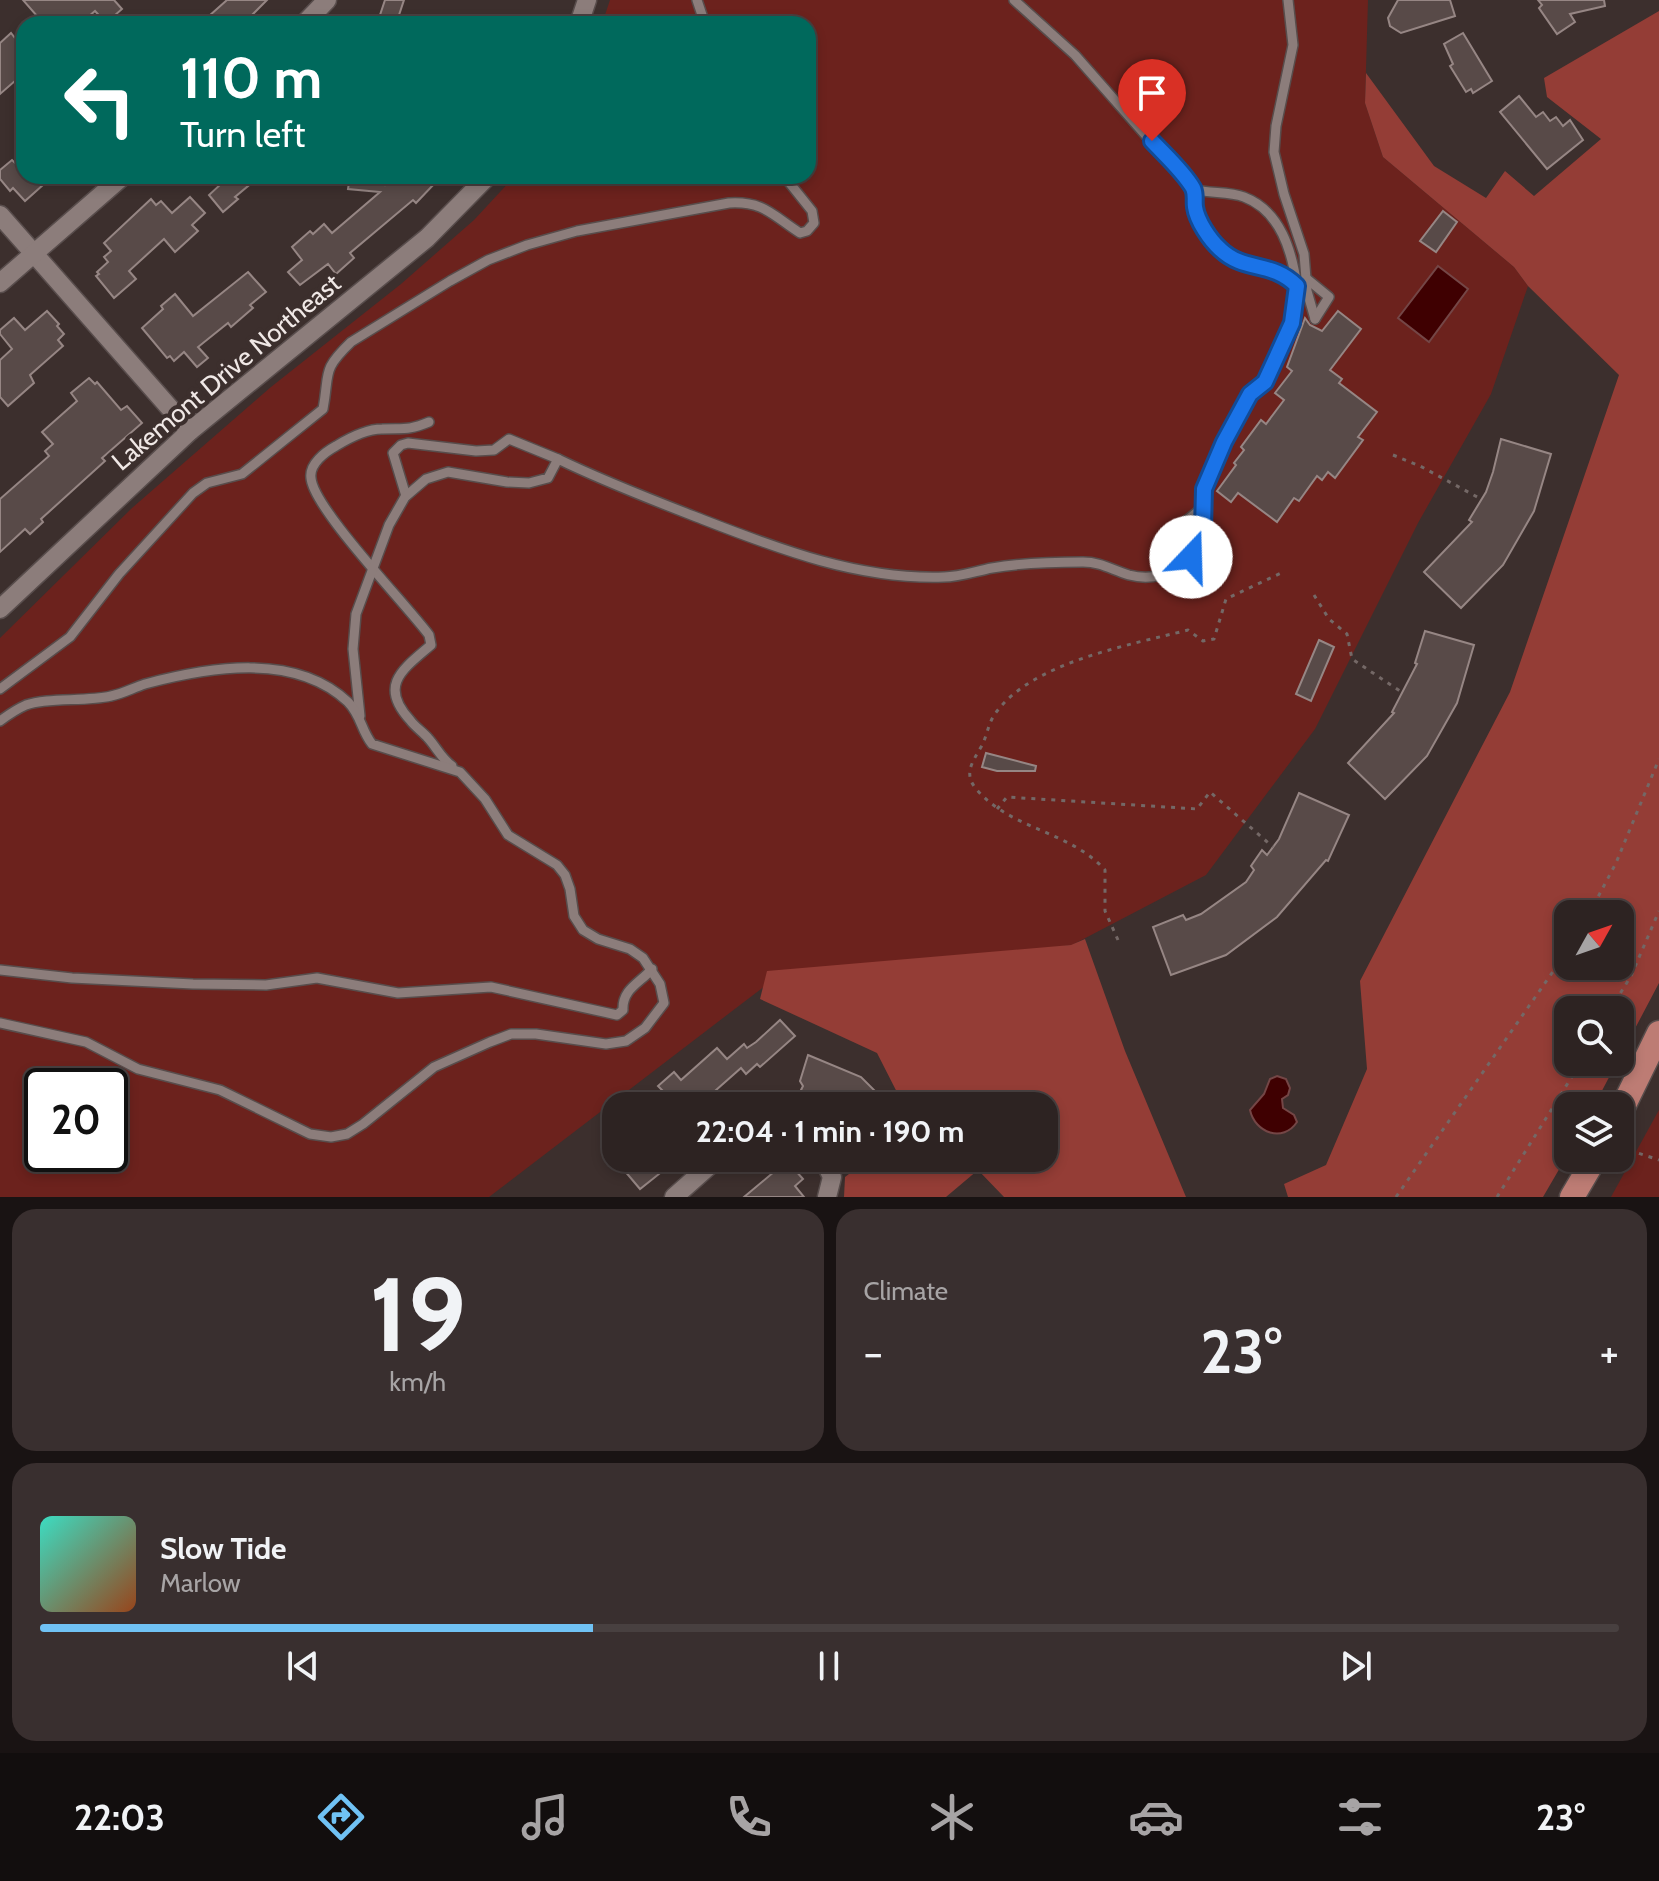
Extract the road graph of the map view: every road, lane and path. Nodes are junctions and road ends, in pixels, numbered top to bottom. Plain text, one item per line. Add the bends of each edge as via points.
1 (327, 0) edge
2 (1014, 0) edge
3 (1288, 0) edge
4 (312, 16) edge
5 (114, 184) edge
6 (480, 184) edge
7 (790, 184) edge
8 (1193, 189) junction
9 (0, 215) edge
10 (33, 252) junction
11 (0, 283) edge
12 (1297, 286) junction
13 (429, 422) dead end
14 (190, 431) junction
15 (1393, 455) dead end
16 (558, 459) junction
17 (406, 496) junction
18 (1481, 499) dead end
19 (1205, 506) junction
20 (1177, 528) dead end
21 (372, 566) junction
22 (1283, 572) dead end
23 (1314, 595) dead end
24 (0, 609) edge
25 (0, 689) edge
26 (1403, 693) dead end
27 (360, 716) junction
28 (0, 721) edge
29 (1659, 759) edge
30 (460, 772) junction
31 (997, 809) junction
32 (1273, 847) dead end
33 (1596, 900) edge
34 (1659, 911) edge
35 (1118, 940) dead end
36 (652, 969) junction
37 (0, 970) edge
38 (1554, 970) edge
39 (1619, 996) edge
40 (0, 1023) edge
41 (1659, 1033) edge
42 (1572, 1076) edge
43 (1630, 1092) edge
44 (1634, 1152) edge
45 (1659, 1160) edge
46 (702, 1172) edge
47 (830, 1172) edge
48 (1587, 1172) edge
49 (674, 1197) edge
50 (827, 1197) edge
51 (1396, 1197) edge
52 (1497, 1197) edge
53 (1572, 1197) edge

1 - 4 street
2 - 8 lane via 1075,55
3 - 12 lane via 1293,53 1273,141 1304,254 1307,279
5 - 10 street
6 - 14 street, Lakemont Drive Northeast via 427,238
7 - 25 lane via 812,211 814,223 807,231 800,233 747,202 562,234 488,260 351,342 326,372 323,409 242,474 207,483 193,493 70,637
8 - 12 lane via 1195,208 1219,249 1235,260 1275,269
8 - 12 lane via 1246,197 1269,215 1287,240
9 - 10 street
10 - 11 street
10 - 14 street
12 - 19 lane via 1292,323 1265,382 1250,394 1224,442 1204,489
13 - 21 lane via 348,439 312,469 310,479 325,510
14 - 24 street, Lakemont Drive Northeast
15 - 18 path
16 - 17 lane via 548,478 529,483 448,472 426,479
16 - 17 lane via 509,439 494,450 476,451 408,443 393,453
16 - 19 lane via 761,542 843,569 896,575 946,578 1020,565 1079,562 1156,576 1191,557 1203,529
17 - 21 lane
19 - 20 lane
21 - 27 lane via 356,614 353,649
21 - 30 lane via 429,635 431,645 400,671 395,687 398,705 442,759
22 - 31 path via 1226,599 1214,639 1203,641 1188,630 1091,654 1008,699 993,716 968,778
23 - 26 path via 1329,619 1347,634 1354,662
27 - 28 lane via 314,678 244,668 146,684 89,700 29,704
27 - 30 lane via 372,744
29 - 33 path
30 - 36 lane via 508,835 565,875 574,916 583,930 630,949
31 - 32 path via 1007,797 1197,809 1210,792
31 - 35 path via 1092,856 1105,870 1105,911
34 - 39 path
36 - 37 lane via 631,987 617,1015 491,987 398,993 317,978 266,985 193,984
36 - 40 lane via 664,1003 645,1028 626,1041 606,1044 511,1034 434,1067 363,1124 331,1137 310,1134 220,1090 138,1069 86,1042
38 - 51 path
41 - 43 main road
42 - 52 path
44 - 45 path
46 - 49 street
47 - 50 street
48 - 53 main road

